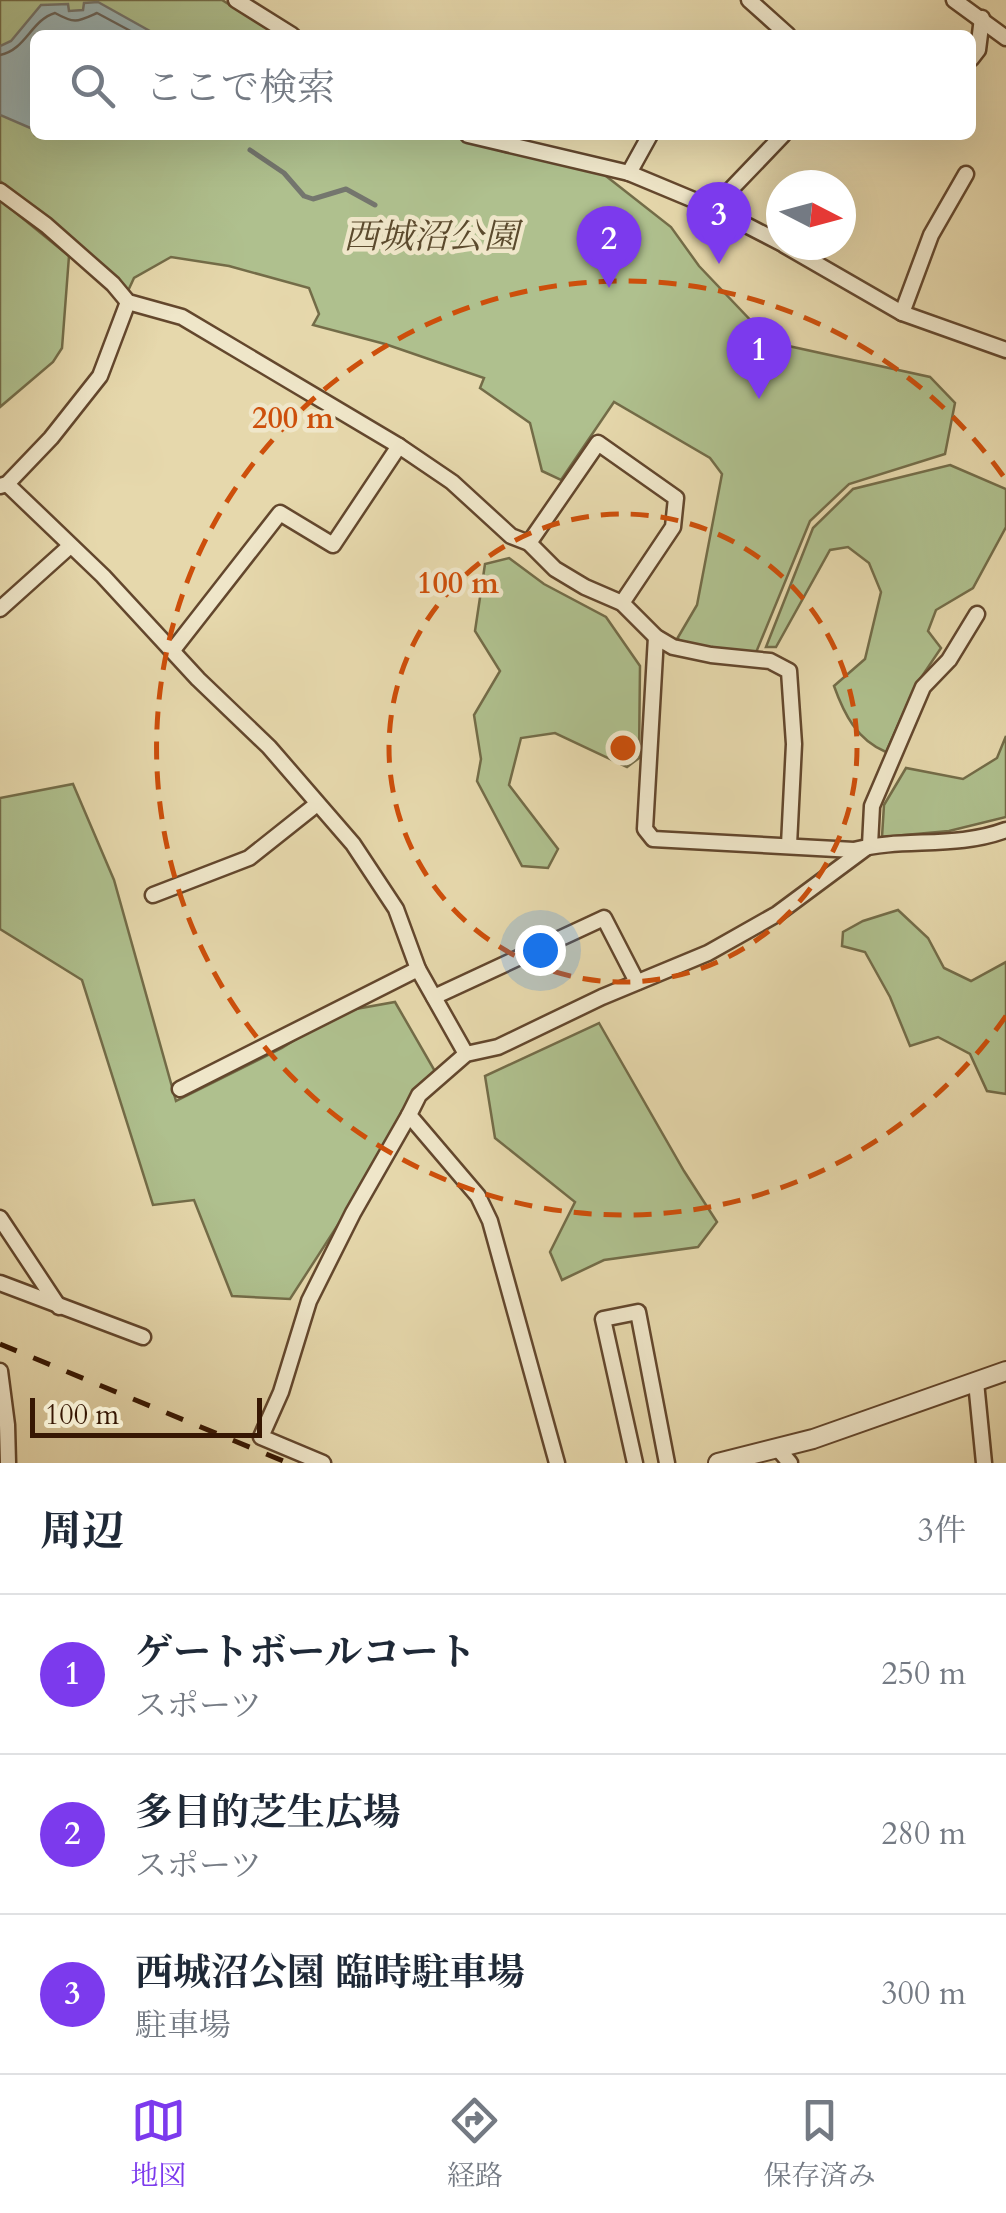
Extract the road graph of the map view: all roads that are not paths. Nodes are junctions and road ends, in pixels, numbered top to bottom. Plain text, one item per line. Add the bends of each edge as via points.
1 (236, 0) edge
2 (748, 0) edge
3 (954, 0) edge
4 (982, 18) junction
5 (284, 30) edge
6 (782, 30) edge
7 (1006, 38) edge
8 (976, 53) edge
9 (489, 140) edge
10 (647, 140) edge
11 (779, 140) edge
12 (629, 173) junction
13 (966, 174) dead end
14 (0, 191) edge
15 (713, 208) junction
16 (766, 236) edge
17 (810, 260) edge
18 (128, 302) junction
19 (902, 313) junction
20 (1006, 350) edge
21 (399, 446) junction
22 (3, 485) edge
23 (529, 543) junction
24 (70, 547) junction
25 (622, 603) junction
26 (0, 610) edge
27 (976, 614) dead end
28 (656, 636) junction
29 (173, 650) junction
30 (317, 804) junction
31 (1006, 830) edge
32 (788, 845) junction
33 (870, 846) junction
34 (153, 895) dead end
35 (418, 969) junction
36 (637, 982) junction
37 (434, 997) junction
38 (466, 1054) junction
39 (180, 1089) dead end
40 (409, 1115) junction
41 (0, 1218) edge
42 (0, 1283) edge
43 (59, 1308) junction
44 (143, 1337) dead end
45 (0, 1371) edge
46 (1006, 1371) edge
47 (976, 1382) junction
48 (4, 1426) edge
49 (784, 1457) edge
50 (8, 1463) edge
51 (323, 1463) edge
52 (557, 1463) edge
53 (634, 1463) edge
54 (666, 1463) edge
55 (718, 1463) edge
56 (984, 1463) edge

1 - 5 street
2 - 6 street
3 - 4 street
4 - 7 street
4 - 8 street
9 - 12 street
10 - 12 street
11 - 15 street
12 - 15 street
13 - 19 street via 931,235
14 - 18 street
15 - 16 street
17 - 19 street
18 - 21 street via 182,317
18 - 22 street via 100,376
19 - 20 street
21 - 23 street via 452,482 511,536
21 - 29 street via 333,544 280,513
22 - 24 street
23 - 25 street via 555,569
23 - 25 street via 598,443 676,498 674,528
24 - 26 street
24 - 29 street
25 - 28 street
27 - 33 street via 923,687 872,806
28 - 32 street via 673,647 770,661 789,671 794,744
28 - 32 street via 644,828 653,839
29 - 30 street
30 - 34 street via 249,858
30 - 35 street via 396,909
31 - 33 street via 935,844
32 - 33 street
33 - 36 street via 778,914 708,954
35 - 37 street
35 - 39 street
36 - 37 street via 604,918
36 - 38 street via 498,1047
37 - 38 street
38 - 40 street via 420,1095
40 - 51 street via 310,1301 261,1437
40 - 52 street via 478,1196 490,1221
41 - 43 street
42 - 43 street
43 - 44 street
45 - 48 street
46 - 47 street
47 - 49 street
47 - 56 street
48 - 50 street
49 - 55 street
53 - 54 street via 604,1319 638,1312

